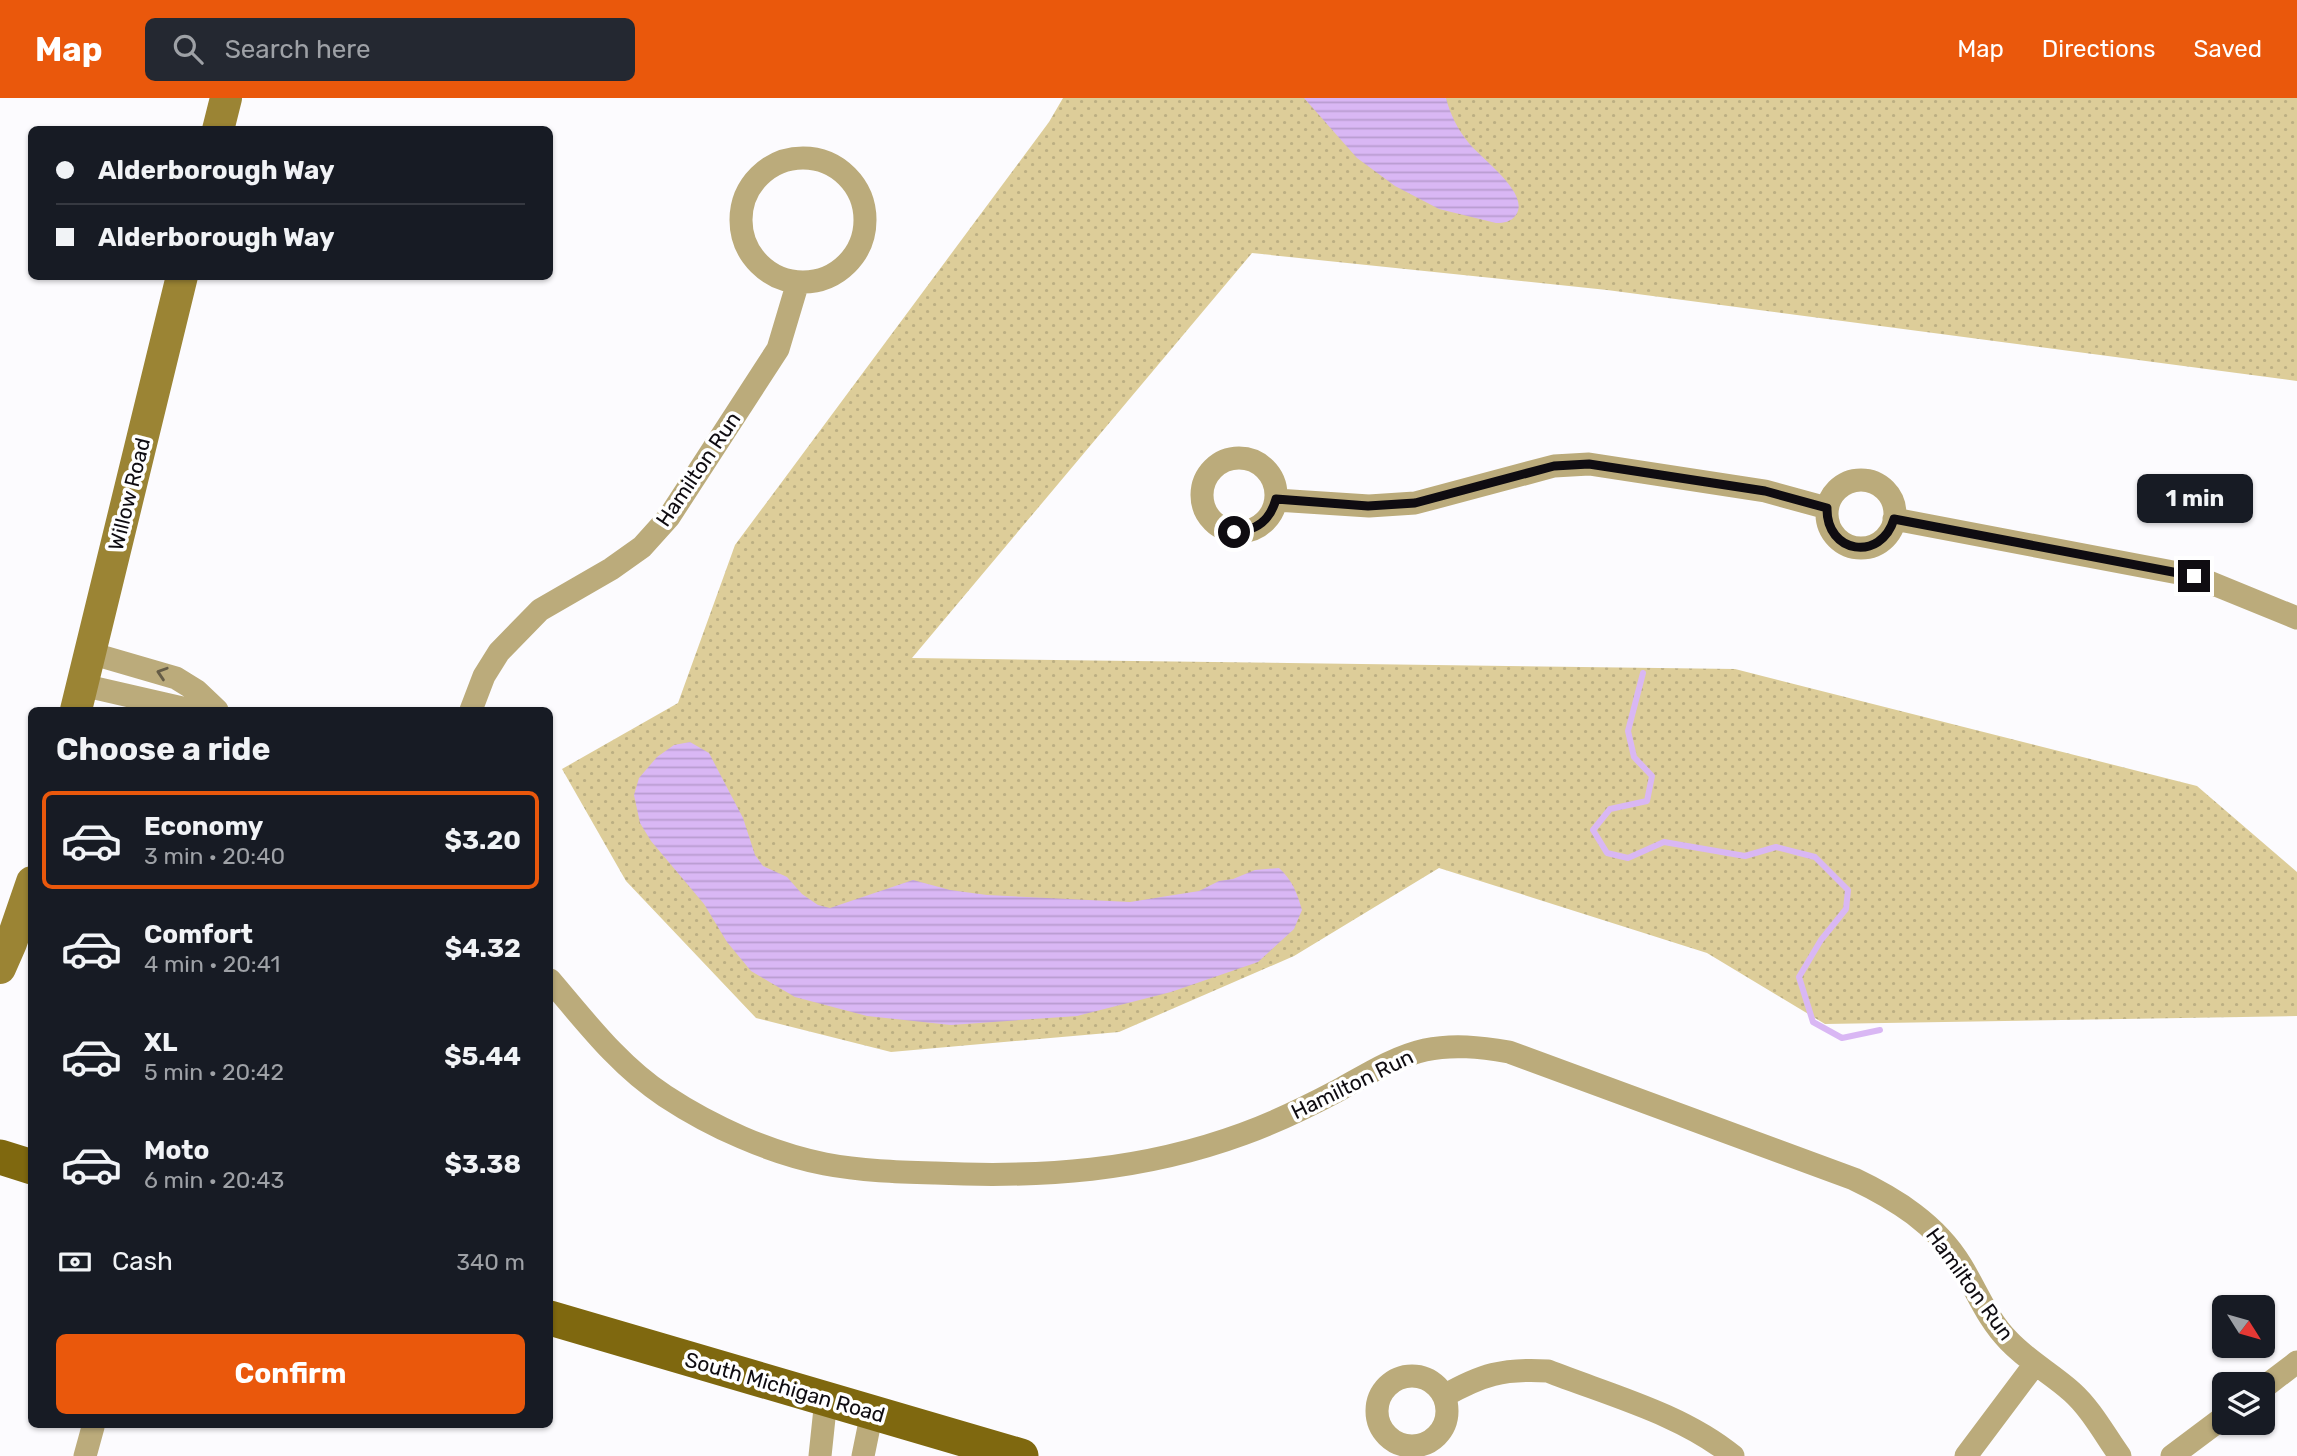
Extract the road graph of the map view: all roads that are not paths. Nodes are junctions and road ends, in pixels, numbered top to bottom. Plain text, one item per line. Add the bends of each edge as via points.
1 (226, 98) edge
2 (219, 126) edge
3 (181, 280) edge
4 (798, 282) junction
5 (1276, 499) dead end
6 (1827, 508) junction
7 (1894, 519) junction
8 (2297, 618) edge
9 (90, 653) junction
10 (79, 698) edge
11 (163, 707) edge
12 (214, 707) edge
13 (472, 707) edge
14 (28, 894) edge
15 (0, 968) edge
16 (553, 983) edge
17 (0, 1157) edge
18 (28, 1166) edge
19 (553, 1319) edge
20 (2297, 1362) edge
21 (2035, 1364) junction
22 (2275, 1379) edge
23 (1444, 1396) dead end
24 (826, 1399) junction
25 (872, 1412) junction
26 (2212, 1426) edge
27 (93, 1428) edge
28 (85, 1456) edge
29 (820, 1456) edge
30 (863, 1456) edge
31 (1021, 1456) edge
32 (1733, 1456) edge
33 (1966, 1456) edge
34 (2120, 1456) edge
35 (2172, 1456) edge

1 - 2 street
3 - 9 street, Willow Road
4 - 4 street via 819,280 839,271 854,256 866,215 849,177 831,164 811,158 791,159 757,178 741,214 742,234 756,260 779,278
4 - 13 street, Hamilton Run via 778,349 669,517 642,547 540,610 499,653
5 - 6 street via 1368,506 1415,503 1554,466 1589,464 1765,491
6 - 7 street via 1839,488 1860,480 1882,487 1890,496
6 - 7 street via 1830,529 1855,547 1876,544
7 - 8 street via 2194,576
9 - 10 street, Willow Road
12 -> 9 street via 176,677
10 - 11 street
14 - 15 street
16 - 21 street, Hamilton Run via 626,1065 703,1118 772,1148 824,1164 882,1171 1002,1176 1100,1170 1241,1134 1424,1050 1477,1046 1509,1052 1882,1193 1925,1221 1944,1241 1990,1319
17 - 18 main road
19 - 24 main road, South Michigan Road
20 - 22 street
21 - 33 street
21 - 34 street, Hamilton Run via 2073,1393
23 - 32 street via 1477,1378 1522,1369 1548,1371 1690,1426
24 - 25 main road, South Michigan Road
24 - 29 street
25 - 30 street
25 - 31 main road, South Michigan Road
26 - 35 street
27 - 28 street

